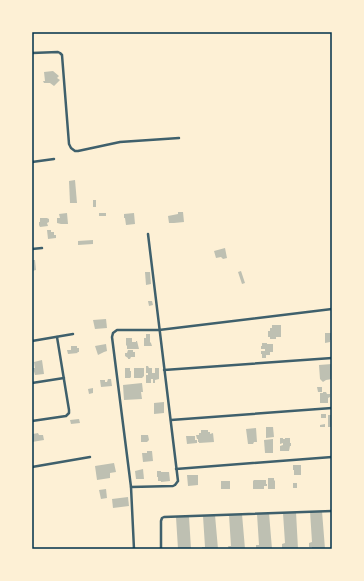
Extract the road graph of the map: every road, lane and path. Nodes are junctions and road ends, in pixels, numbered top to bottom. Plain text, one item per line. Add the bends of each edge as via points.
1 (32, 53) edge
2 (179, 138) dead end
3 (54, 159) dead end
4 (32, 162) edge
5 (148, 234) dead end
6 (42, 248) dead end
7 (32, 249) edge
8 (332, 309) edge
9 (159, 330) junction
10 (73, 334) dead end
11 (57, 337) junction
12 (32, 341) edge
13 (332, 358) edge
14 (164, 370) junction
15 (64, 378) junction
16 (32, 383) edge
17 (332, 408) edge
18 (170, 420) junction
19 (32, 422) edge
20 (90, 457) dead end
21 (332, 457) edge
22 (32, 467) edge
23 (176, 469) junction
24 (131, 488) junction
25 (332, 511) edge
26 (134, 549) edge
27 (161, 549) edge

1 - 2 street via 60,52 62,55 69,144 73,150 80,151 126,141
3 - 4 street
5 - 9 street
6 - 7 street
8 - 9 street
9 - 14 street
9 - 24 street via 117,330 112,335
10 - 11 street
11 - 12 street
11 - 15 street
13 - 14 street
14 - 18 street
15 - 16 street
15 - 19 street via 68,415
17 - 18 street
18 - 23 street
20 - 22 street
21 - 23 street
23 - 24 street via 178,481 175,485
24 - 26 street
25 - 27 street via 164,516 161,521

